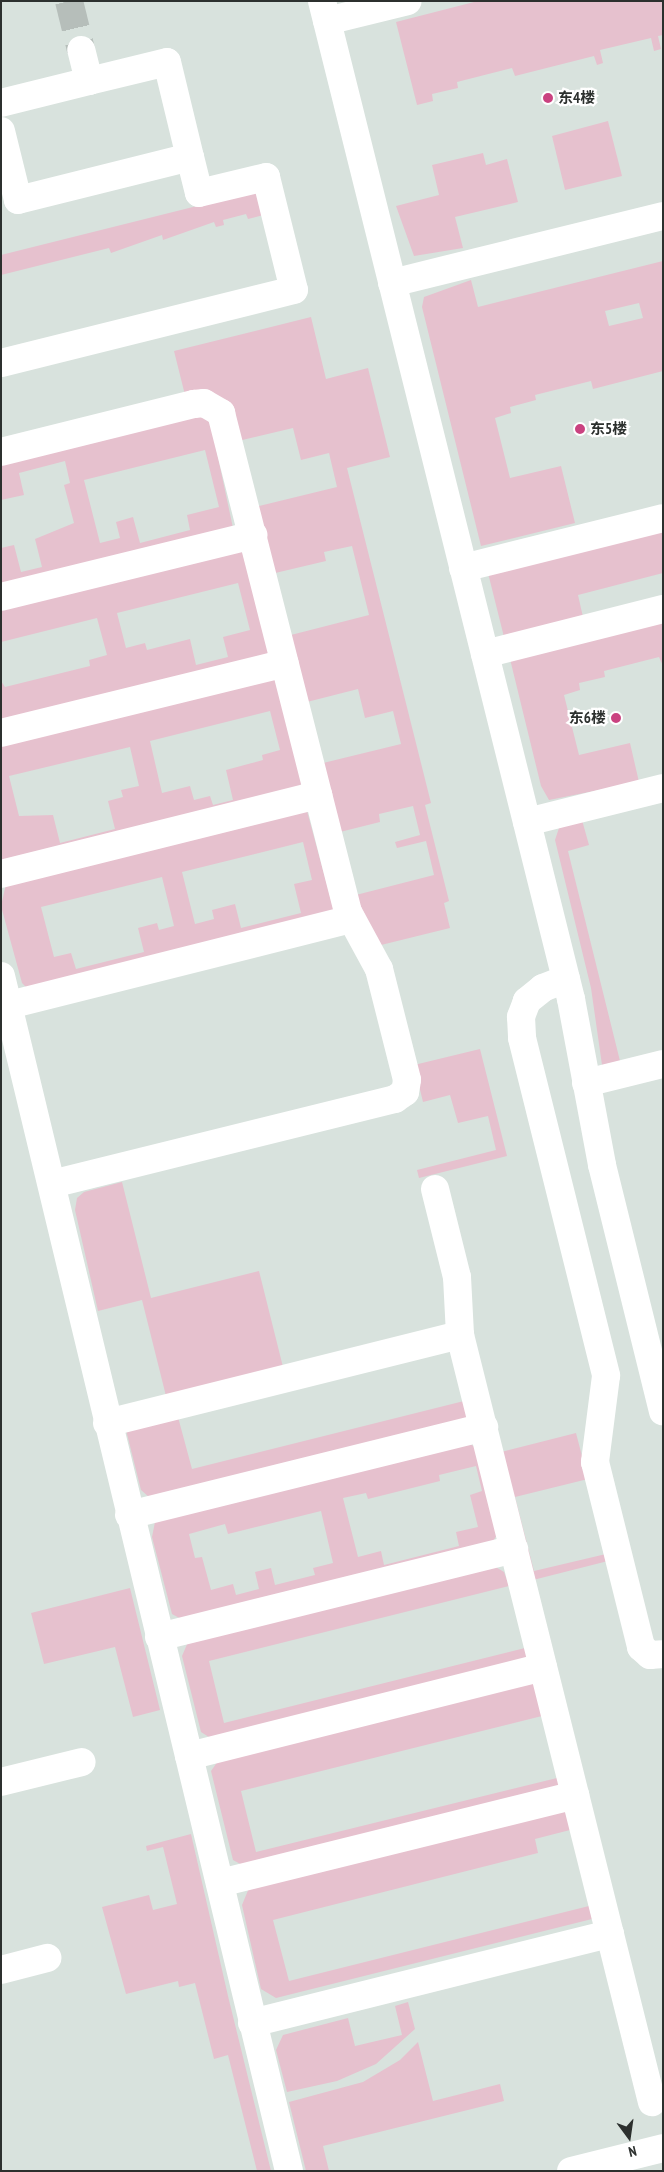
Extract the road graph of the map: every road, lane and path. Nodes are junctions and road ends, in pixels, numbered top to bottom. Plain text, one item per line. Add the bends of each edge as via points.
1 (408, 1) edge
2 (325, 11) edge
3 (81, 50) tunnel mouth
4 (89, 81) junction
5 (1, 103) edge
6 (1, 132) edge
7 (190, 157) junction
8 (663, 216) edge
9 (392, 283) junction
10 (1, 363) edge
11 (1, 452) edge
12 (663, 518) edge
13 (254, 534) junction
14 (463, 568) junction
15 (1, 598) edge
16 (663, 609) edge
17 (485, 654) junction
18 (285, 663) junction
19 (1, 733) edge
20 (663, 788) edge
21 (318, 794) junction
22 (527, 822) junction
23 (1, 874) edge
24 (351, 919) junction
25 (1, 976) edge
26 (566, 979) junction
27 (8, 1005) junction
28 (663, 1064) edge
29 (586, 1083) junction
30 (52, 1184) junction
31 (435, 1189) dead end
32 (460, 1335) junction
33 (663, 1412) edge
34 (107, 1423) junction
35 (484, 1427) junction
36 (129, 1516) junction
37 (514, 1549) junction
38 (159, 1637) junction
39 (663, 1654) edge
40 (543, 1667) junction
41 (189, 1756) junction
42 (82, 1762) dead end
43 (1, 1782) edge
44 (575, 1795) junction
45 (220, 1883) junction
46 (610, 1934) junction
47 (47, 1958) dead end
48 (1, 1970) edge
49 (252, 2023) junction
50 (652, 2102) dead end
51 (663, 2148) edge
52 (289, 2171) edge
53 (571, 2171) edge

1 - 2 street
2 - 9 street
3 - 4 street
4 - 5 street
4 - 7 street via 166,62
6 - 7 street via 18,200
7 - 10 street via 199,194 266,177 294,290
8 - 9 street
9 - 14 street
11 - 13 street via 204,403 214,407 226,423
12 - 14 street
13 - 15 street
13 - 18 street
14 - 17 street
16 - 17 street
17 - 22 street
18 - 19 street
18 - 21 street
20 - 22 street
21 - 23 street
21 - 24 street
22 - 26 street
24 - 27 street
24 - 30 street via 379,969 407,1080 401,1096
25 - 27 street
26 - 29 street
26 - 39 street via 543,988 527,1000 521,1017 522,1038 606,1376 595,1462 641,1647 650,1655
27 - 30 street
28 - 29 street
29 - 33 street via 602,1165
30 - 34 street
31 - 32 street via 457,1277
32 - 34 street
32 - 35 street
34 - 36 street
35 - 36 street
35 - 37 street
36 - 38 street
37 - 38 street
37 - 40 street
38 - 41 street
40 - 41 street
40 - 44 street
41 - 45 street
42 - 43 street
44 - 45 street
44 - 46 street
45 - 49 street
46 - 49 street
46 - 50 street
47 - 48 street
49 - 52 street
51 - 53 street

